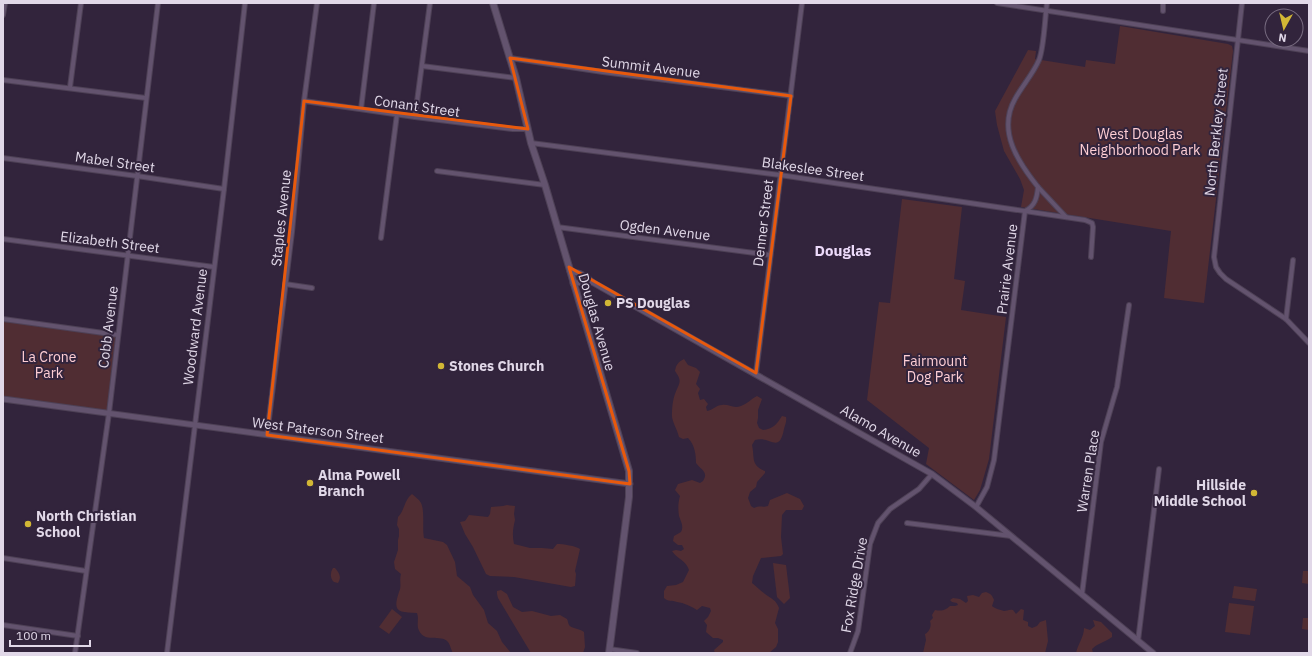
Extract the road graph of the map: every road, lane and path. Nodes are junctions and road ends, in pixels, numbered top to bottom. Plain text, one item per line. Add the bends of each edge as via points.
1 (5, 3) edge
2 (81, 3) edge
3 (158, 3) edge
4 (245, 3) edge
5 (317, 3) edge
6 (374, 3) edge
7 (430, 3) edge
8 (493, 3) edge
9 (802, 3) edge
10 (998, 3) edge
11 (1047, 3) edge
12 (1164, 3) edge
13 (1242, 3) edge
14 (1046, 10) junction
15 (1163, 12) dead end
16 (3, 16) edge
17 (1238, 40) junction
18 (1309, 51) edge
19 (510, 58) junction
20 (422, 66) junction
21 (516, 78) junction
22 (3, 80) edge
23 (70, 87) junction
24 (791, 96) junction
25 (146, 98) junction
26 (304, 101) junction
27 (361, 109) junction
28 (397, 114) junction
29 (415, 117) junction
30 (528, 129) junction
31 (531, 142) junction
32 (3, 158) edge
33 (437, 171) dead end
34 (780, 175) junction
35 (137, 176) junction
36 (545, 184) junction
37 (1038, 187) junction
38 (224, 189) junction
39 (1025, 212) junction
40 (1066, 217) junction
41 (557, 227) junction
42 (381, 238) dead end
43 (3, 239) edge
44 (770, 255) junction
45 (128, 256) junction
46 (1091, 257) dead end
47 (1293, 260) dead end
48 (214, 267) junction
49 (570, 271) junction
50 (592, 282) junction
51 (573, 283) junction
52 (285, 284) junction
53 (312, 288) dead end
54 (1129, 305) dead end
55 (3, 319) edge
56 (1286, 319) junction
57 (118, 335) junction
58 (1309, 343) edge
59 (756, 373) junction
60 (3, 399) edge
61 (109, 413) junction
62 (194, 425) junction
63 (267, 435) junction
64 (1159, 469) dead end
65 (932, 474) junction
66 (630, 484) junction
67 (976, 507) junction
68 (907, 522) dead end
69 (1011, 536) junction
70 (3, 558) edge
71 (86, 571) junction
72 (1082, 594) junction
73 (3, 625) edge
74 (78, 636) junction
75 (1138, 641) junction
76 (609, 651) edge
77 (75, 653) edge
78 (167, 653) edge
79 (637, 653) edge
80 (850, 653) edge
81 (1153, 653) edge

1 - 16 street
2 - 23 street
3 - 25 street, Cobb Avenue
4 - 38 street, Woodward Avenue
5 - 26 street, Staples Avenue
6 - 27 street
7 - 20 street
8 - 19 main road, Douglas Avenue
9 - 24 street, Denner Street
10 - 14 street
11 - 14 street
12 - 15 street
13 - 17 street, North Berkley Street
14 - 17 street
14 - 37 street via 1039,60 1014,100 1008,127 1011,146
17 - 18 street
17 - 56 street, North Berkley Street via 1215,263 1226,279
19 - 21 main road, Douglas Avenue
19 - 24 street, Summit Avenue
20 - 21 street
20 - 29 street
21 - 30 main road, Douglas Avenue
22 - 23 street
23 - 25 street
24 - 34 street, Denner Street
25 - 35 street, Cobb Avenue
26 - 27 street, Conant Street
26 - 52 street, Staples Avenue
27 - 28 street, Conant Street
28 - 29 street, Conant Street
28 - 42 street
29 - 30 street, Conant Street
30 - 31 main road, Douglas Avenue
31 - 34 street, Blakeslee Street
31 - 36 main road, Douglas Avenue
32 - 35 street, Mabel Street
33 - 36 street
34 - 39 street, Blakeslee Street
34 - 44 street, Denner Street
35 - 38 street, Mabel Street
35 - 45 street, Cobb Avenue
36 - 41 main road, Douglas Avenue
37 - 39 street, Prairie Avenue via 1036,201
37 - 40 street
38 - 48 street, Woodward Avenue
39 - 40 street, Blakeslee Street
39 - 67 street, Prairie Avenue via 994,460 987,487
40 - 46 street, Blakeslee Street via 1092,223
41 - 44 street, Ogden Avenue
41 - 49 main road, Douglas Avenue
43 - 45 street, Elizabeth Street
44 - 59 street, Denner Street
45 - 48 street, Elizabeth Street
45 - 57 street, Cobb Avenue
47 - 56 street
48 - 62 street, Woodward Avenue
49 - 50 street, Alamo Avenue via 588,277
49 - 51 main road, Douglas Avenue
50 - 51 street
50 - 59 street, Alamo Avenue
51 - 66 main road, Douglas Avenue via 629,471
52 - 53 street
52 - 63 street, Staples Avenue
54 - 72 street, Warren Place via 1117,387 1101,442
55 - 57 street
56 - 58 street
57 - 61 street, Cobb Avenue
59 - 65 street, Alamo Avenue
60 - 61 street, West Paterson Street
61 - 62 street, West Paterson Street
61 - 71 street, Cobb Avenue
62 - 63 street, West Paterson Street
62 - 78 street, Woodward Avenue
63 - 66 street, West Paterson Street
64 - 75 street
65 - 67 street, Alamo Avenue
65 - 80 street, Fox Ridge Drive via 919,489 890,509 878,523 870,544 858,631
66 - 76 main road, Douglas Avenue
67 - 69 street, Alamo Avenue
68 - 69 street
69 - 72 street, Alamo Avenue
70 - 71 street
71 - 74 street, Cobb Avenue
72 - 75 street, Alamo Avenue
73 - 74 street
74 - 77 street, Cobb Avenue
75 - 81 street, Alamo Avenue
76 - 79 street

